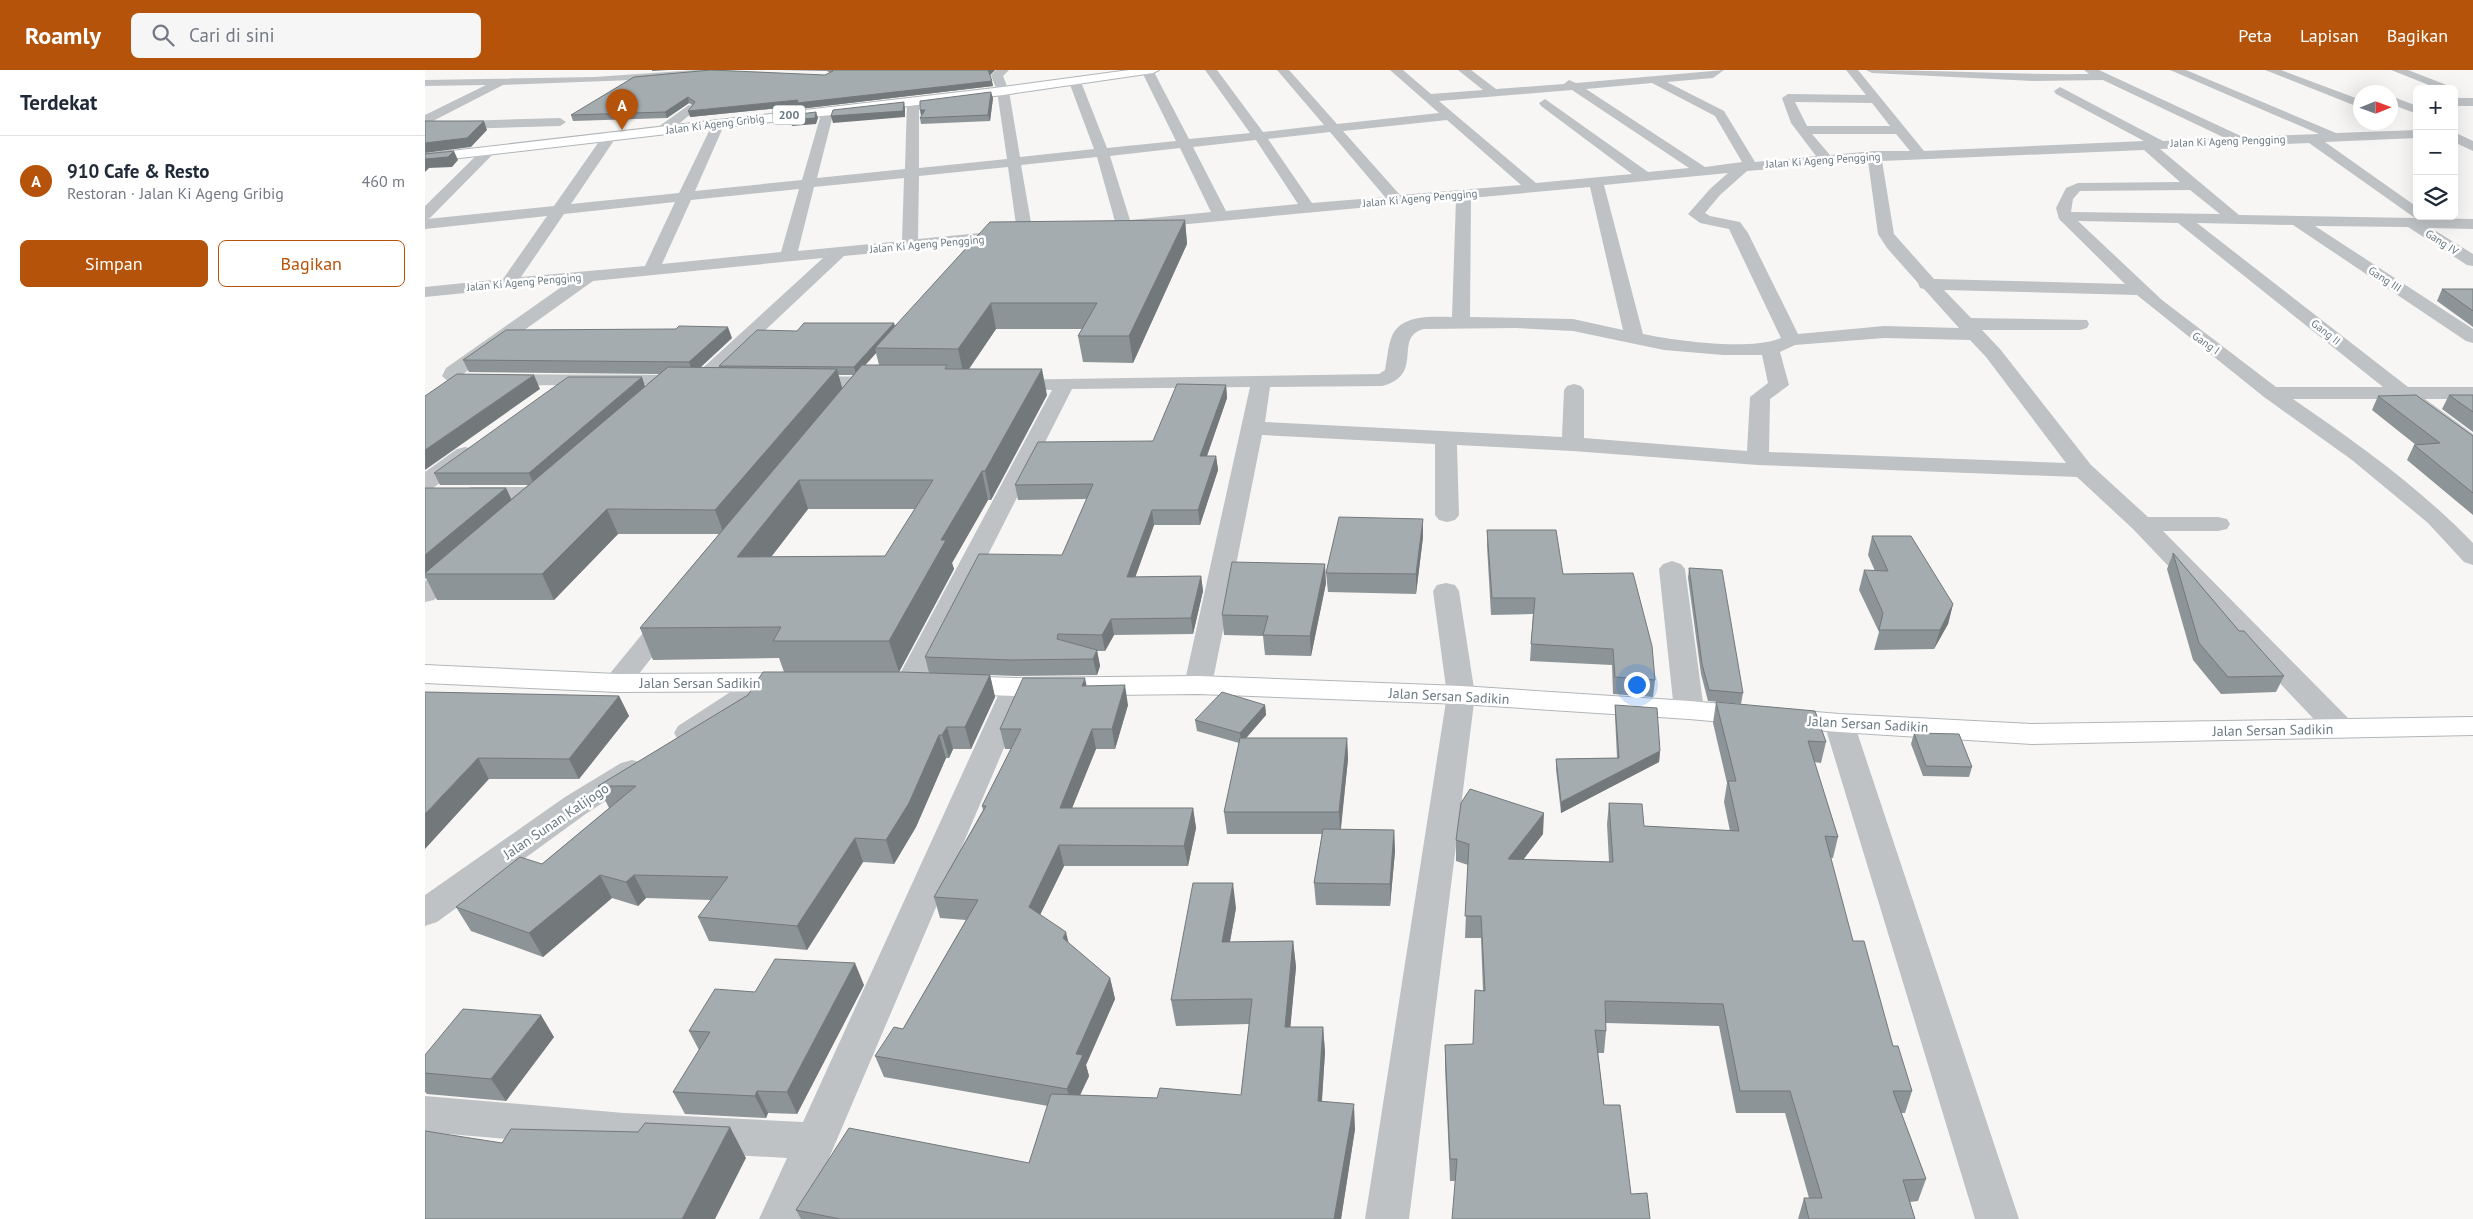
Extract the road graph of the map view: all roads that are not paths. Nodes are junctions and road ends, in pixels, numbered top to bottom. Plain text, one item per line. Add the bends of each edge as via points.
1 (451, 70) edge
2 (536, 70) edge
3 (611, 70) edge
4 (1003, 70) edge
5 (1149, 70) edge
6 (1211, 70) edge
7 (1283, 70) edge
8 (1396, 70) edge
9 (1463, 70) edge
10 (1635, 70) edge
11 (1852, 70) edge
12 (1872, 70) edge
13 (2089, 70) edge
14 (2176, 70) edge
15 (2271, 70) edge
16 (2397, 70) edge
17 (721, 71) edge
18 (693, 72) edge
19 (1711, 72) edge
20 (1933, 72) edge
21 (1557, 76) dead end
22 (636, 77) junction
23 (2105, 77) junction
24 (594, 80) junction
25 (1654, 80) junction
26 (509, 82) junction
27 (1075, 82) junction
28 (425, 83) edge
29 (2441, 85) edge
30 (1574, 86) junction
31 (1003, 91) junction
32 (2060, 91) dead end
33 (2458, 91) edge
34 (611, 92) edge
35 (1494, 93) junction
36 (2473, 96) edge
37 (1429, 98) junction
38 (1874, 99) junction
39 (913, 101) junction
40 (2353, 101) edge
41 (2398, 102) edge
42 (2458, 102) edge
43 (2473, 102) edge
44 (1545, 103) dead end
45 (2398, 103) edge
46 (2413, 104) edge
47 (2413, 108) edge
48 (689, 109) edge
49 (828, 111) junction
50 (1449, 116) junction
51 (425, 120) edge
52 (719, 123) junction
53 (2458, 125) edge
54 (425, 126) edge
55 (2413, 127) edge
56 (1332, 128) junction
57 (663, 130) junction
58 (1803, 130) junction
59 (1900, 130) junction
60 (2473, 131) edge
61 (2458, 133) edge
62 (610, 136) junction
63 (1257, 136) junction
64 (2337, 137) junction
65 (2458, 137) edge
66 (2311, 138) junction
67 (2241, 141) junction
68 (1185, 144) junction
69 (2152, 144) junction
70 (521, 147) junction
71 (2473, 147) edge
72 (490, 150) junction
73 (1102, 152) junction
74 (1919, 154) junction
75 (1875, 155) junction
76 (425, 158) edge
77 (1826, 159) junction
78 (1014, 162) junction
79 (1747, 166) junction
80 (1701, 170) junction
81 (910, 172) junction
82 (1645, 177) junction
83 (1596, 182) junction
84 (808, 183) junction
85 (2193, 186) junction
86 (1533, 188) junction
87 (1464, 194) junction
88 (684, 196) junction
89 (1396, 200) junction
90 (1308, 208) junction
91 (558, 210) junction
92 (2413, 214) edge
93 (425, 215) edge
94 (1221, 216) junction
95 (2063, 216) junction
96 (2181, 218) junction
97 (2235, 219) junction
98 (2413, 219) edge
99 (2421, 220) edge
100 (2431, 220) edge
101 (2297, 221) junction
102 (425, 224) edge
103 (1124, 224) junction
104 (2473, 224) edge
105 (1105, 226) edge
106 (1045, 232) edge
107 (1025, 234) junction
108 (990, 238) junction
109 (911, 245) junction
110 (839, 252) junction
111 (788, 257) junction
112 (971, 259) edge
113 (2473, 262) edge
114 (651, 270) junction
115 (588, 276) junction
116 (508, 284) junction
117 (1926, 284) junction
118 (2142, 290) junction
119 (426, 292) edge
120 (1461, 322) junction
121 (2080, 324) dead end
122 (1970, 329) junction
123 (1634, 337) junction
124 (2473, 337) edge
125 (1792, 340) junction
126 (1770, 349) junction
127 (869, 376) junction
128 (570, 379) junction
129 (458, 380) junction
130 (672, 380) junction
131 (701, 380) junction
132 (729, 381) edge
133 (786, 382) edge
134 (1261, 382) junction
135 (901, 383) edge
136 (988, 384) edge
137 (1065, 384) junction
138 (1574, 390) dead end
139 (2271, 393) junction
140 (2403, 393) junction
141 (2473, 393) edge
142 (438, 394) edge
143 (650, 399) edge
144 (538, 402) edge
145 (844, 406) edge
146 (1253, 428) junction
147 (1446, 438) junction
148 (481, 442) edge
149 (1573, 444) junction
150 (2473, 444) edge
151 (1758, 458) junction
152 (2083, 470) junction
153 (437, 491) edge
154 (519, 512) edge
155 (1447, 515) dead end
156 (2143, 524) junction
157 (2218, 524) dead end
158 (476, 550) edge
159 (2473, 557) edge
160 (1672, 569) dead end
161 (1446, 591) dead end
162 (425, 594) edge
163 (683, 601) edge
164 (425, 674) edge
165 (765, 682) junction
166 (617, 683) junction
167 (822, 683) edge
168 (880, 683) edge
169 (909, 683) junction
170 (1198, 685) junction
171 (1016, 687) junction
172 (1461, 695) junction
173 (1689, 710) junction
174 (1839, 723) junction
175 (2473, 726) edge
176 (2341, 729) junction
177 (425, 913) edge
178 (425, 1114) edge
179 (814, 1141) junction
180 (781, 1219) edge
181 (1387, 1219) edge
182 (1997, 1219) edge

1 - 28 street
2 - 26 street
3 - 24 street
4 - 31 street via 997,74
5 - 27 main road, Jalan Ki Ageng Gribig / 200
5 - 68 street
6 - 63 street
7 - 56 street
8 - 37 street
9 - 35 street
10 - 25 street
11 - 38 street
12 - 20 street
13 - 23 street
14 - 64 street
15 - 40 street
16 - 29 street
17 - 18 street
18 - 22 street
19 - 25 street
20 - 23 street via 2033,78
21 - 30 street
22 - 24 street
22 - 34 street
23 - 67 street
24 - 26 street
25 - 30 street
25 - 79 street via 1721,114
26 - 28 street
26 - 51 street
27 - 31 main road, Jalan Ki Ageng Gribig / 200
27 - 73 street
30 - 35 street
30 - 80 street
31 - 39 main road, Jalan Ki Ageng Gribig / 200
31 - 78 street
32 - 69 street
33 - 36 street
35 - 37 street
37 - 50 street
38 - 58 street via 1788,98
38 - 59 street
39 - 49 main road, Jalan Ki Ageng Gribig / 200
39 - 81 street
41 - 46 street
42 - 43 street
44 - 82 street
45 - 47 street
48 - 57 street
49 - 52 main road, Jalan Ki Ageng Gribig / 200
49 - 84 street
50 - 56 street
50 - 86 street
52 - 57 main road, Jalan Ki Ageng Gribig / 200
52 - 88 street
53 - 60 street
54 - 70 street via 564,119
55 - 64 street, Jalan Ki Ageng Pengging
56 - 63 street
56 - 89 street
57 - 62 main road, Jalan Ki Ageng Gribig / 200
58 - 59 street
58 - 77 street
59 - 74 street
60 - 61 street
62 - 70 main road, Jalan Ki Ageng Gribig / 200
62 - 91 street
63 - 68 street
63 - 90 street
64 - 66 street, Jalan Ki Ageng Pengging
65 - 71 street
66 - 67 street, Jalan Ki Ageng Pengging
66 - 92 street, Gang IV
67 - 69 street, Jalan Ki Ageng Pengging
68 - 73 street
68 - 94 street
69 - 74 street, Jalan Ki Ageng Pengging
69 - 85 street
70 - 72 main road, Jalan Ki Ageng Gribig / 200
72 - 76 main road, Jalan Ki Ageng Gribig / 200
72 - 93 street
73 - 78 street
73 - 103 street
74 - 75 street, Jalan Ki Ageng Pengging
75 - 77 street, Jalan Ki Ageng Pengging
75 - 117 street via 1886,234
77 - 79 street, Jalan Ki Ageng Pengging
78 - 81 street
78 - 107 street
79 - 80 street, Jalan Ki Ageng Pengging
79 - 125 street via 1715,192 1697,214 1700,219 1736,228
80 - 82 street, Jalan Ki Ageng Pengging
81 - 84 street
81 - 109 street
82 - 83 street, Jalan Ki Ageng Pengging
83 - 86 street, Jalan Ki Ageng Pengging
83 - 123 street
84 - 88 street
84 - 111 street
85 - 95 street via 2078,187 2070,190 2062,208
85 - 97 street
86 - 87 street, Jalan Ki Ageng Pengging
87 - 89 street, Jalan Ki Ageng Pengging
87 - 120 street
88 - 91 street
88 - 114 street
89 - 90 street, Jalan Ki Ageng Pengging
90 - 94 street, Jalan Ki Ageng Pengging
91 - 102 street
91 - 116 street
94 - 103 street, Jalan Ki Ageng Pengging
95 - 96 street
95 - 118 street, Gang I
96 - 97 street
96 - 140 street, Gang II
97 - 101 street
98 - 101 street
99 - 113 street, Gang IV
100 - 104 street
101 - 124 street, Gang III
103 - 105 street, Jalan Ki Ageng Pengging
106 - 107 street, Jalan Ki Ageng Pengging
107 - 108 street, Jalan Ki Ageng Pengging
108 - 109 street, Jalan Ki Ageng Pengging
108 - 112 street
109 - 110 street, Jalan Ki Ageng Pengging
110 - 111 street, Jalan Ki Ageng Pengging
110 - 131 street
111 - 114 street, Jalan Ki Ageng Pengging
114 - 115 street, Jalan Ki Ageng Pengging
115 - 116 street, Jalan Ki Ageng Pengging
115 - 129 street via 453,372 452,376
116 - 119 street, Jalan Ki Ageng Pengging
117 - 118 street
117 - 122 street
118 - 139 street, Gang I via 2182,326
120 - 123 street via 1573,325
120 - 134 street via 1424,323 1408,328 1401,336 1395,372 1383,380
121 - 122 street
122 - 125 street
122 - 152 street via 1993,353
123 - 126 street via 1692,347
125 - 126 street
126 - 151 street via 1779,385 1760,397
127 - 133 street
127 - 135 street
127 - 145 street
128 - 129 street
128 - 130 street
128 - 144 street
129 - 142 street
130 - 131 street
130 - 143 street
131 - 132 street
134 - 137 street
134 - 146 street
136 - 137 street
137 - 169 street
138 - 149 street
139 - 140 street
139 - 159 street, Gang I via 2360,455 2437,518
140 - 141 street
140 - 150 street, Gang II
146 - 147 street
146 - 170 street
147 - 149 street
147 - 155 street
148 - 153 street
149 - 151 street
151 - 152 street
152 - 156 street
153 - 154 street via 548,487
156 - 157 street
156 - 176 street
158 - 162 street
160 - 173 street
161 - 172 street
163 - 166 street
164 - 166 main road, Jalan Sersan Sadikin
165 - 166 main road, Jalan Sersan Sadikin
165 - 167 main road, Jalan Sersan Sadikin
165 - 177 street, Jalan Sunan Kalijogo via 576,805
168 - 169 main road, Jalan Sersan Sadikin
169 - 171 main road, Jalan Sersan Sadikin
170 - 171 main road, Jalan Sersan Sadikin
170 - 172 main road, Jalan Sersan Sadikin
171 - 179 street
172 - 173 main road, Jalan Sersan Sadikin
172 - 181 street
173 - 174 main road, Jalan Sersan Sadikin
174 - 176 main road, Jalan Sersan Sadikin via 2032,734
174 - 182 street
175 - 176 main road, Jalan Sersan Sadikin
178 - 179 street via 624,1131
179 - 180 street

